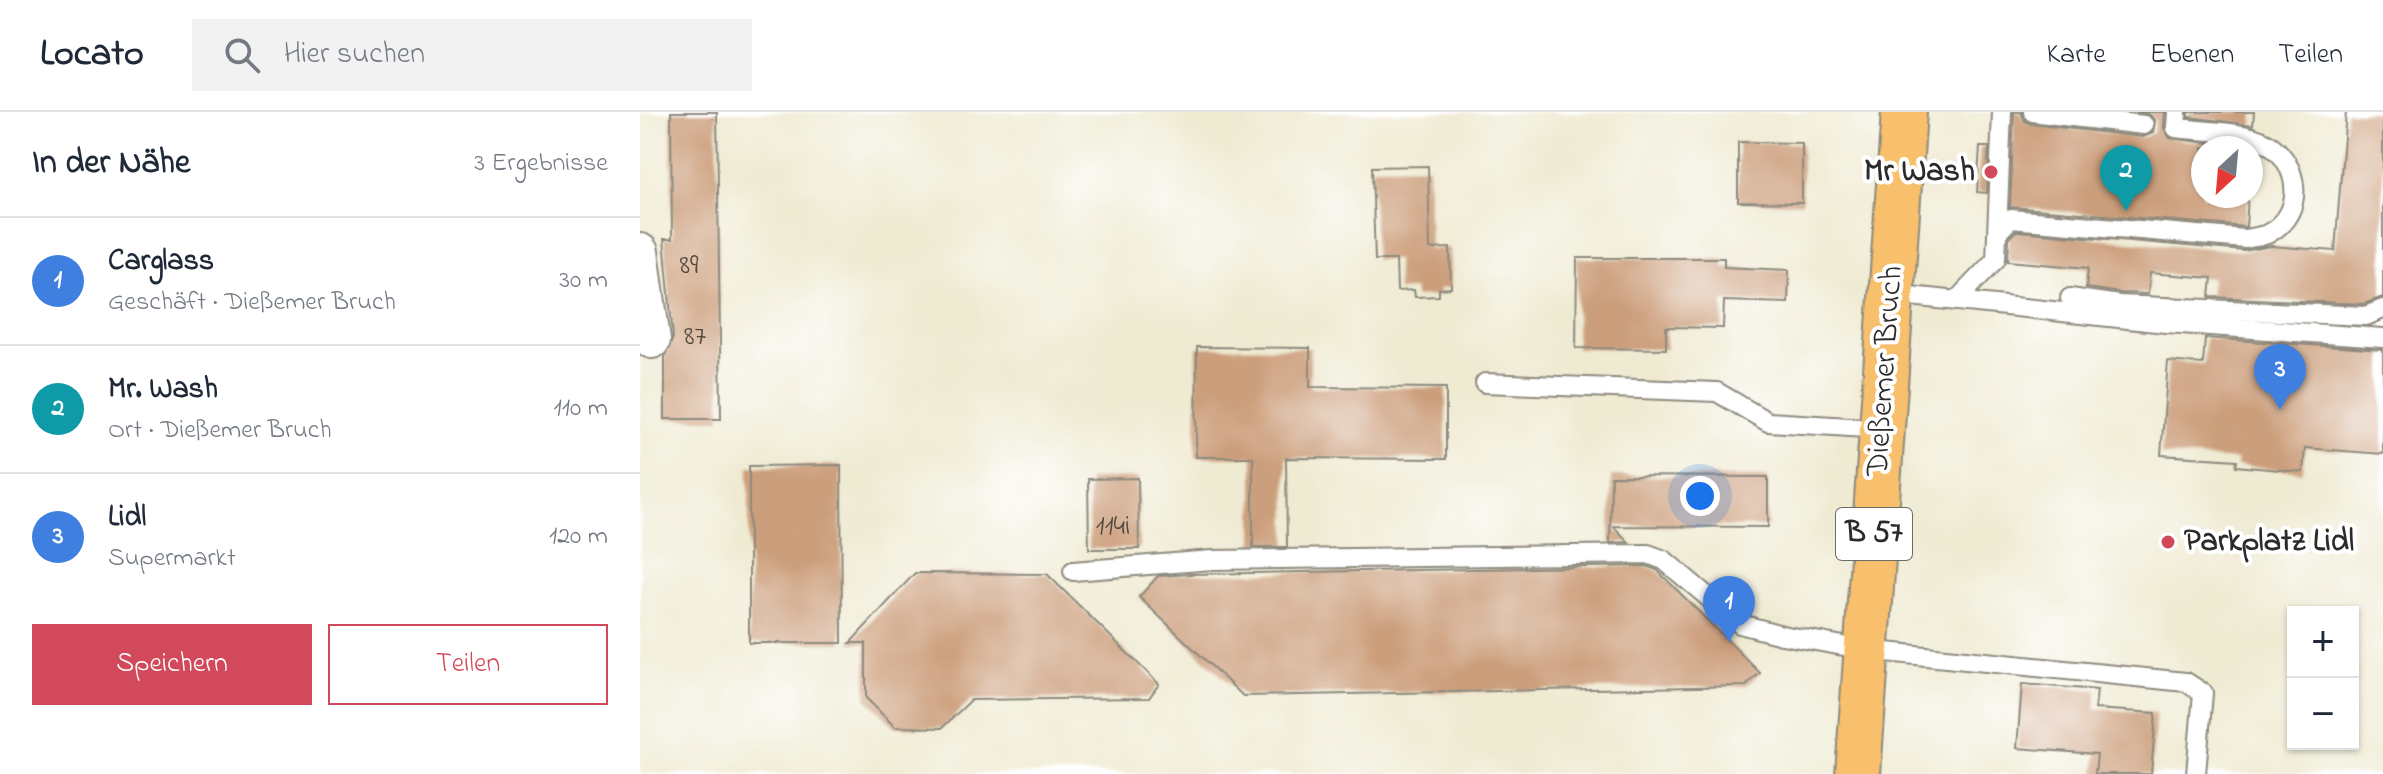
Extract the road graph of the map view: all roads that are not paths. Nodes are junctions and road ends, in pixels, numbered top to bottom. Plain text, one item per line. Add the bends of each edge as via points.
1 (1904, 112) edge
2 (2000, 112) edge
3 (2033, 112) edge
4 (2097, 116) edge
5 (2176, 120) edge
6 (1998, 232) junction
7 (640, 252) edge
8 (1984, 271) junction
9 (1891, 294) junction
10 (2070, 298) dead end
11 (1957, 300) junction
12 (2383, 309) edge
13 (2383, 338) edge
14 (652, 340) dead end
15 (1485, 383) dead end
16 (1882, 429) junction
17 (1073, 571) dead end
18 (1866, 650) junction
19 (1858, 774) edge
20 (2196, 774) edge

1 - 9 main road, Dießemer Bruch / B 57
2 - 6 lane
2 - 8 lane
3 - 4 lane
4 - 5 lane
5 - 6 lane via 2269,144 2294,172 2295,193 2285,221 2268,235 2245,239 2011,219
6 - 8 lane via 1996,259
7 - 14 street
8 - 11 lane
9 - 11 lane
9 - 16 main road, Dießemer Bruch / B 57
10 - 12 lane via 2119,305 2366,316
11 - 13 lane via 2166,323
15 - 16 lane via 1717,392 1768,422
16 - 18 main road, Dießemer Bruch / B 57
17 - 18 lane via 1212,560 1648,554 1664,560 1740,624
18 - 19 main road, Dießemer Bruch / B 57
18 - 20 lane via 2186,682 2203,693

